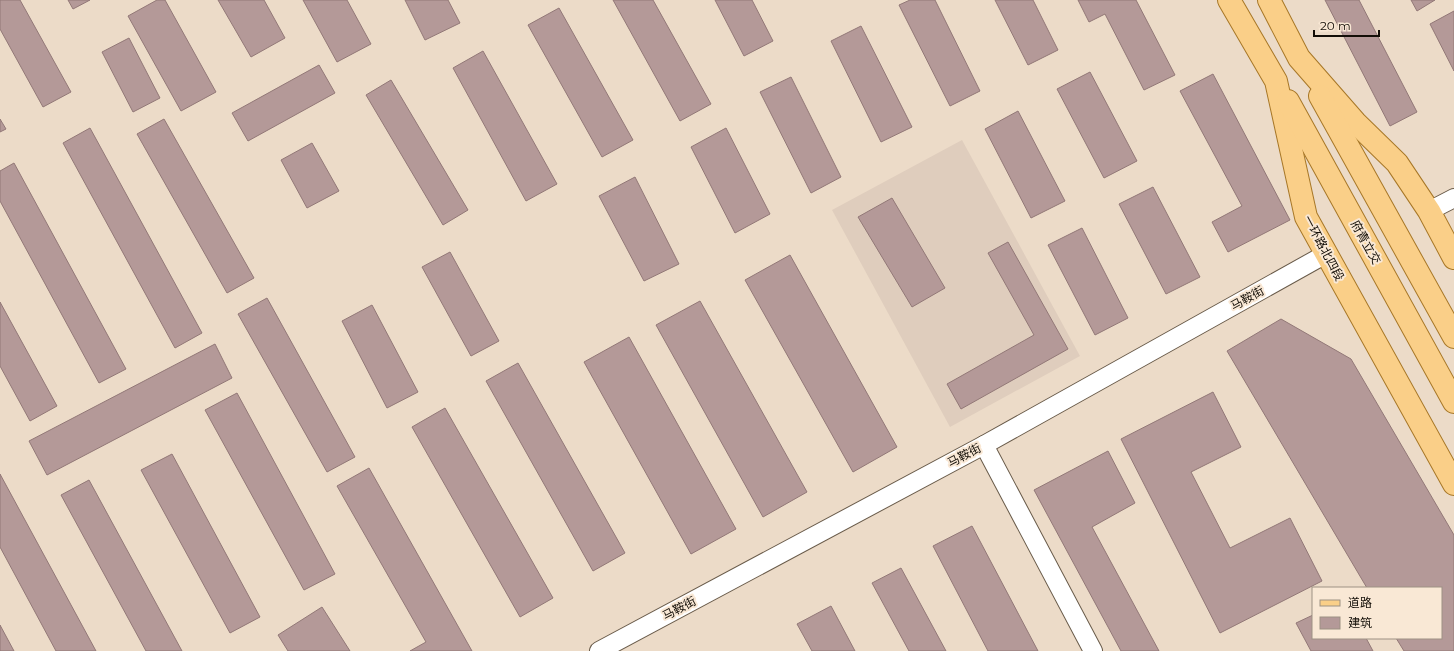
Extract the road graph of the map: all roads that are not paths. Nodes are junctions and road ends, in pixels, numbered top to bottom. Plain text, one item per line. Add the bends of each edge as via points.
1 (1229, 0) edge
2 (1269, 0) edge
3 (1299, 58) junction
4 (1276, 81) junction
5 (1454, 198) edge
6 (1429, 211) junction
7 (1326, 254) junction
8 (1454, 258) edge
9 (1454, 337) edge
10 (1454, 402) edge
11 (984, 445) junction
12 (1454, 484) edge
13 (599, 651) edge
14 (1093, 651) edge

1 - 4 main road, 一环路北四段
2 - 3 main road
3 - 6 main road via 1355,122 1397,163
3 - 9 main road
4 - 7 main road, 一环路北四段 via 1306,217
4 - 10 main road, 府青立交
5 - 6 street
6 - 8 main road
7 - 11 street, 马鞍街
7 - 12 main road, 一环路北四段
11 - 13 street, 马鞍街
11 - 14 street

